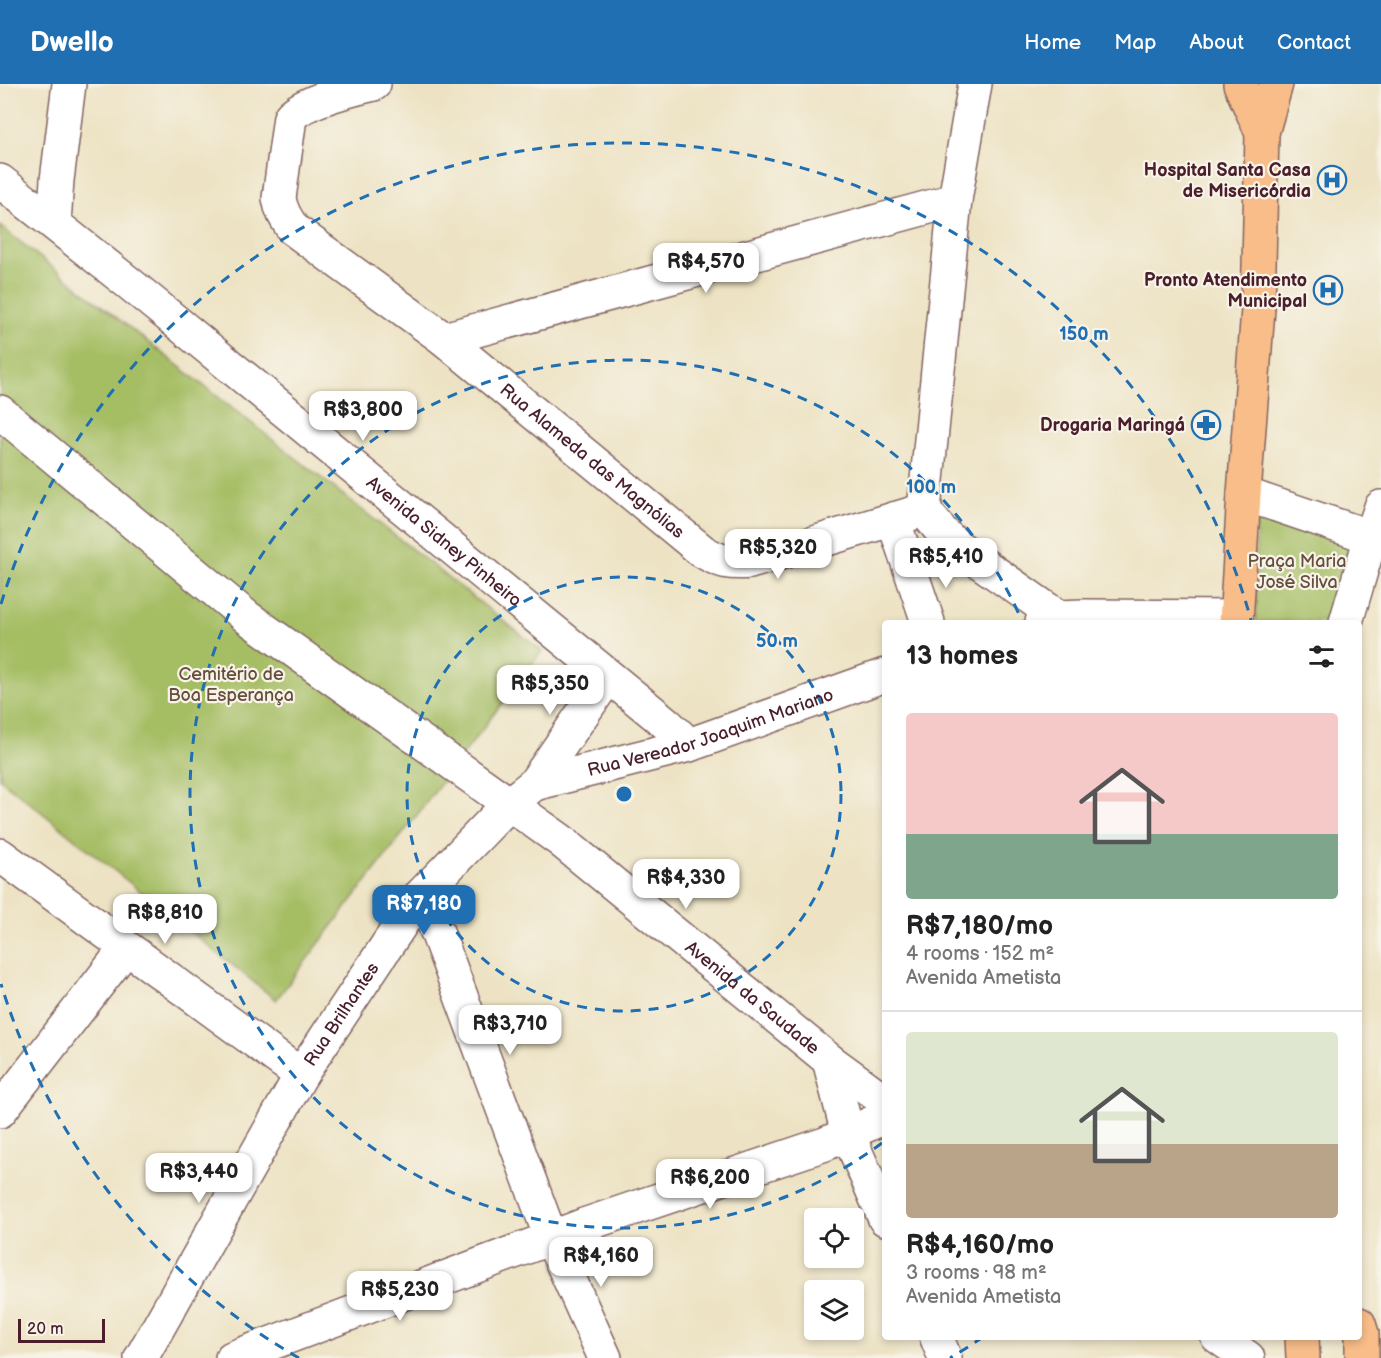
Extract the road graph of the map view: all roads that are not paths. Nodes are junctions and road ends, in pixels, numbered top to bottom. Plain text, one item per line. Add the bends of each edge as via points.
1 (69, 84) edge
2 (374, 84) edge
3 (975, 84) edge
4 (1240, 84) edge
5 (1276, 84) edge
6 (1262, 133) junction
7 (0, 181) edge
8 (955, 200) junction
9 (54, 223) junction
10 (444, 339) junction
11 (0, 412) edge
12 (1244, 494) junction
13 (906, 515) junction
14 (1376, 522) edge
15 (928, 620) edge
16 (1022, 620) edge
17 (1050, 620) edge
18 (1236, 620) edge
19 (1347, 620) edge
20 (608, 676) junction
21 (882, 676) edge
22 (689, 745) junction
23 (534, 784) junction
24 (509, 804) junction
25 (0, 855) edge
26 (419, 897) junction
27 (126, 948) junction
28 (829, 1060) junction
29 (301, 1076) junction
30 (882, 1099) edge
31 (0, 1111) edge
32 (882, 1118) edge
33 (848, 1134) junction
34 (882, 1212) edge
35 (551, 1238) junction
36 (938, 1340) edge
37 (1223, 1340) edge
38 (1302, 1340) edge
39 (1362, 1340) edge
40 (250, 1354) edge
41 (141, 1358) edge
42 (605, 1358) edge
43 (945, 1358) edge
44 (1248, 1358) edge
45 (1304, 1358) edge
46 (1362, 1358) edge

1 - 9 street
2 - 10 street, Rua Alameda das Magnólias via 303,107 290,117 280,207 293,228
3 - 8 street
4 - 6 main road
5 - 6 main road
6 - 12 main road via 1257,309
7 - 9 street, Avenida Sidney Pinheiro
8 - 10 street
8 - 13 street
9 - 20 street, Avenida Sidney Pinheiro
10 - 13 street, Rua Alameda das Magnólias via 702,551 722,562 750,562
11 - 24 street, Avenida da Saudade via 248,618
12 - 14 street
12 - 18 main road
13 - 15 street
13 - 16 street
13 - 17 street via 943,533
14 - 19 street
17 - 18 street via 1083,616
20 - 22 street, Avenida Sidney Pinheiro
20 - 23 street, Rua Brilhantes
21 - 22 street, Rua Vereador Joaquim Mariano
22 - 23 street, Rua Vereador Joaquim Mariano
23 - 24 street, Rua Brilhantes
24 - 26 street, Rua Brilhantes
24 - 28 street, Avenida da Saudade via 560,840
25 - 27 street
26 - 29 street, Rua Brilhantes
26 - 35 street via 433,921
27 - 29 street
27 - 31 street
28 - 30 street, Avenida da Saudade
28 - 33 street
29 - 41 street, Rua Brilhantes
32 - 33 street
33 - 34 street
33 - 35 street
35 - 40 street
35 - 42 street
36 - 43 street
37 - 44 street
38 - 45 main road
39 - 46 main road

